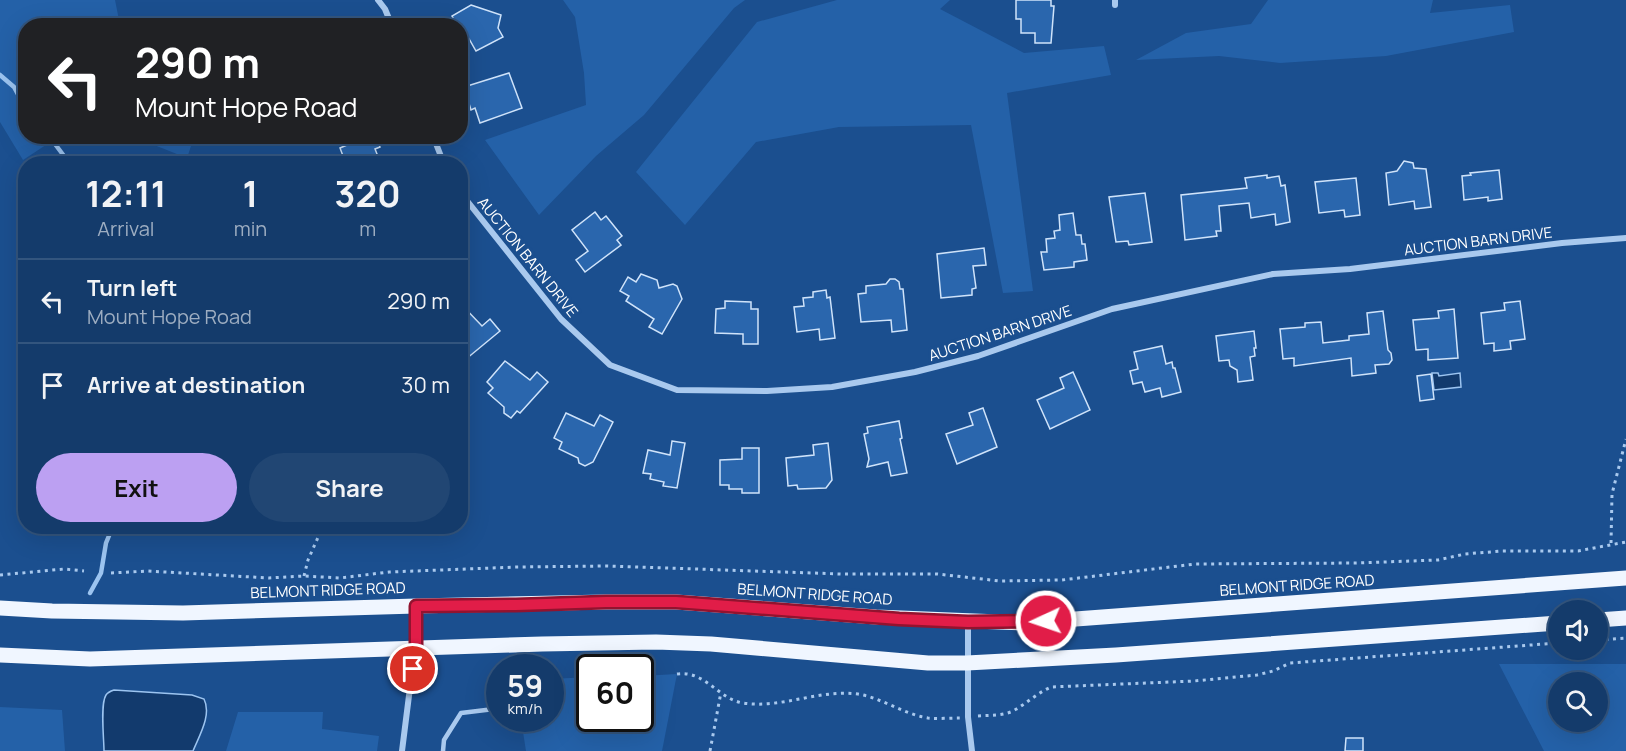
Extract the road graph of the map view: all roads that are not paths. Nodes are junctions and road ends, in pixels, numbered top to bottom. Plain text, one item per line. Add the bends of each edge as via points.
1 (378, 0) edge
2 (389, 18) edge
3 (468, 202) edge
4 (1626, 238) edge
5 (1626, 578) edge
6 (416, 606) junction
7 (0, 608) edge
8 (1626, 618) edge
9 (1608, 619) edge
10 (968, 622) junction
11 (1548, 624) edge
12 (416, 648) junction
13 (0, 655) edge
14 (967, 663) junction
15 (486, 710) edge
16 (402, 751) edge
17 (443, 751) edge
18 (972, 751) edge

1 - 2 street
3 - 4 street, AUCTION BARN DRIVE via 561,319 610,365 677,390 832,387 957,362 1112,309 1273,274
5 - 10 main road, BELMONT RIDGE ROAD via 1138,616
6 - 7 main road, BELMONT RIDGE ROAD via 183,613
6 - 10 main road, BELMONT RIDGE ROAD via 676,602
6 - 12 street
8 - 9 main road
10 - 14 street
11 - 14 main road
12 - 13 main road via 90,659
12 - 14 main road via 611,642 711,644
12 - 16 street
14 - 18 street
15 - 17 lane via 461,713 444,740

